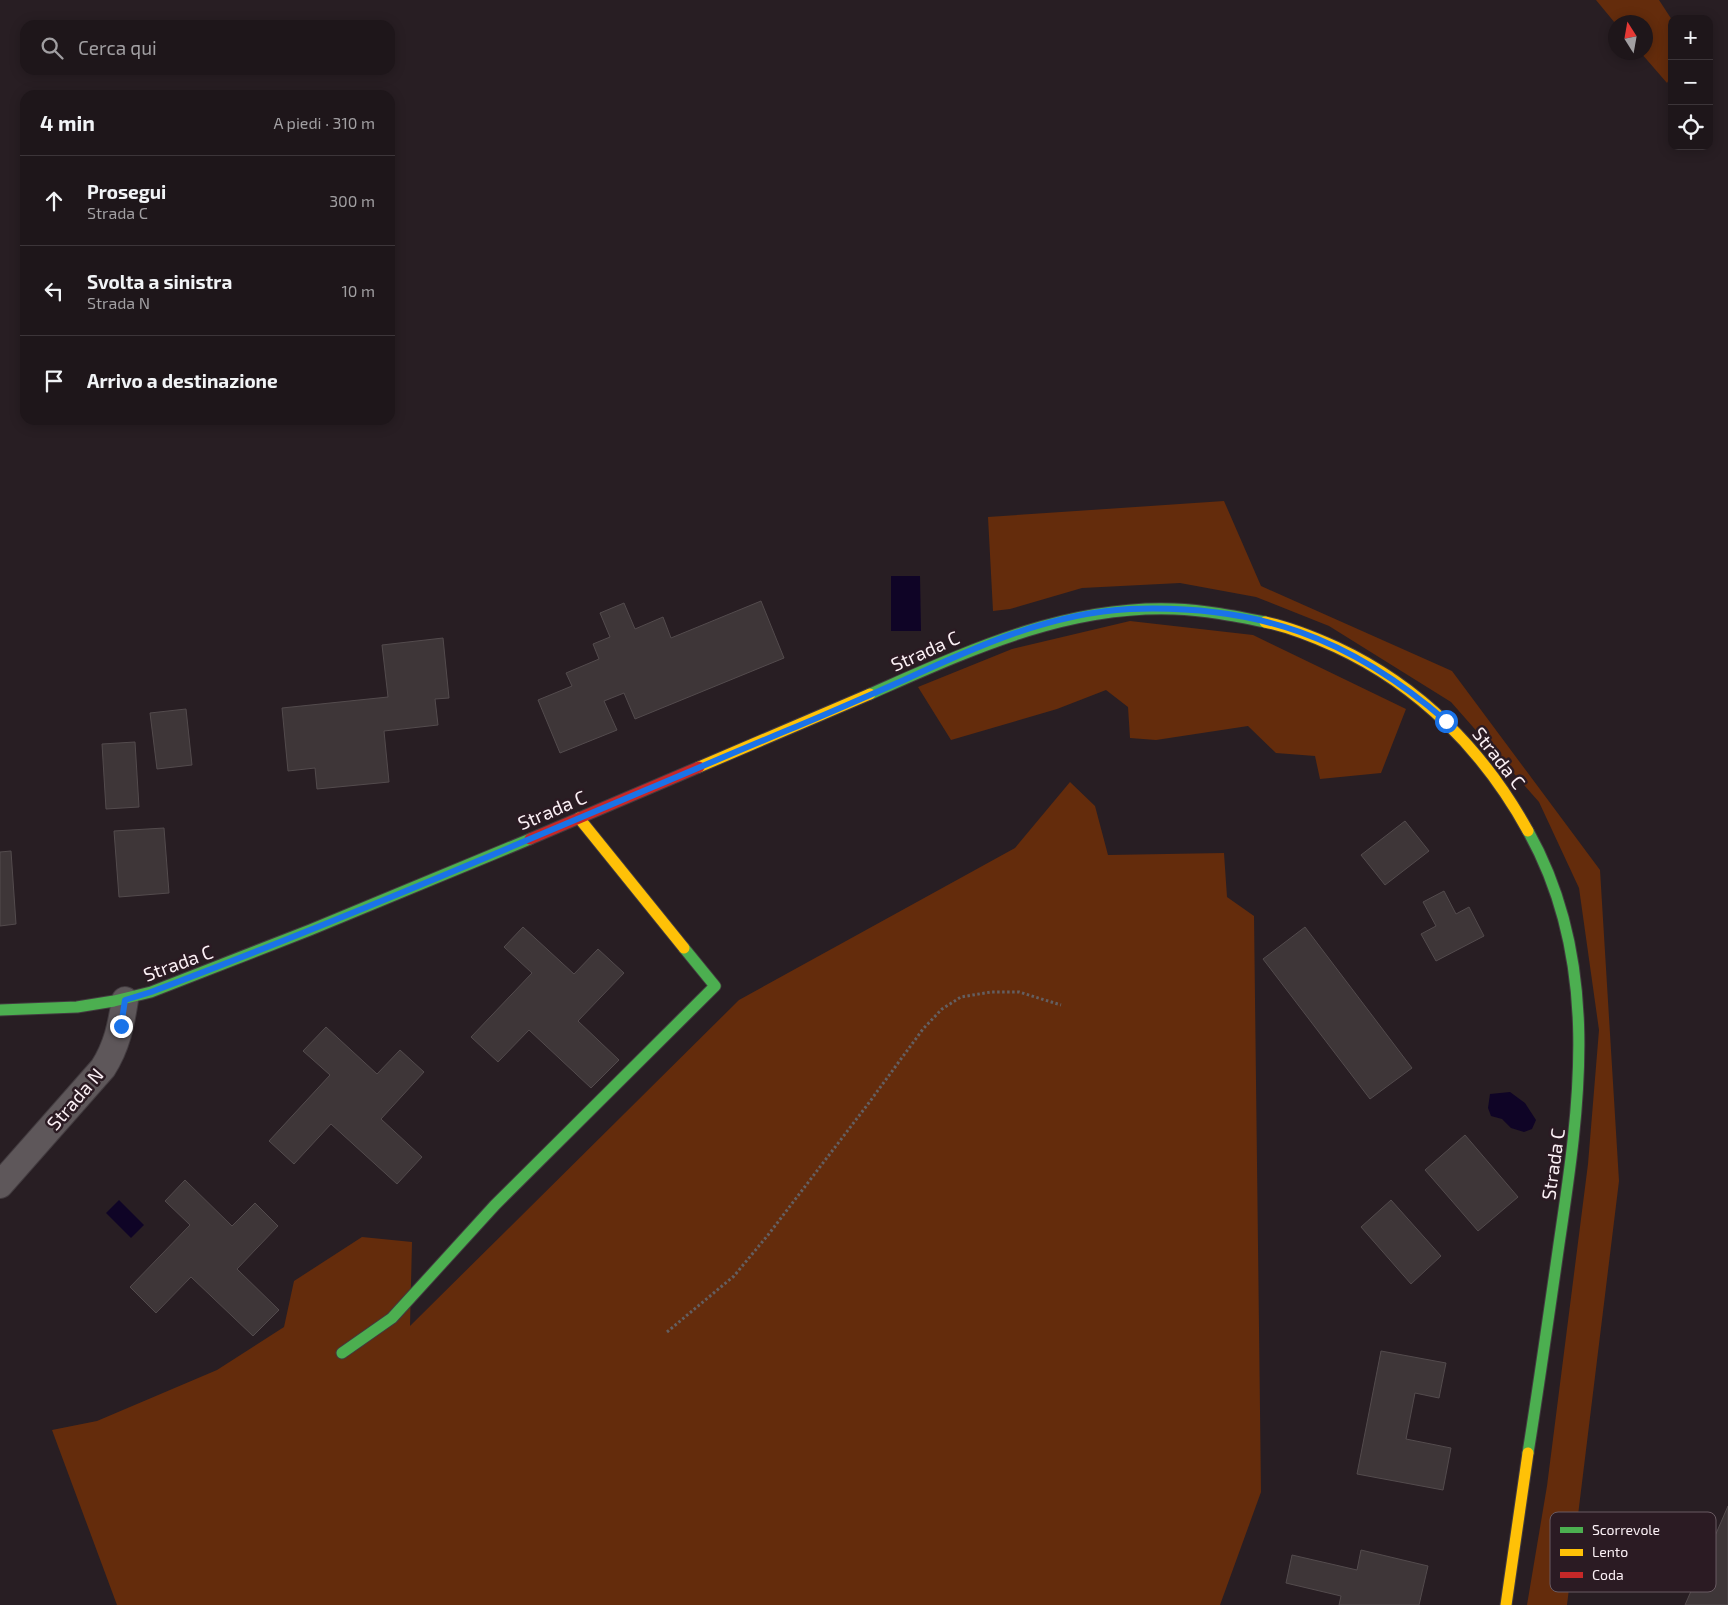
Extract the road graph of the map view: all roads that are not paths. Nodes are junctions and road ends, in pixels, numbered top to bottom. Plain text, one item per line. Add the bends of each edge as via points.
1 (579, 818) junction
2 (125, 1000) junction
3 (0, 1010) edge
4 (0, 1185) edge
5 (342, 1353) dead end
6 (1506, 1605) edge

1 - 2 street, Strada C via 302,934
1 - 5 street via 715,986 495,1206 392,1318
1 - 6 street, Strada C via 987,643 1062,620 1108,612 1198,611 1284,626 1355,656 1426,704 1482,760 1537,846 1551,877 1568,933 1579,1004 1580,1050 1574,1146
2 - 3 street, Strada C via 64,1008
2 - 4 street, Strada N via 119,1036 103,1068

